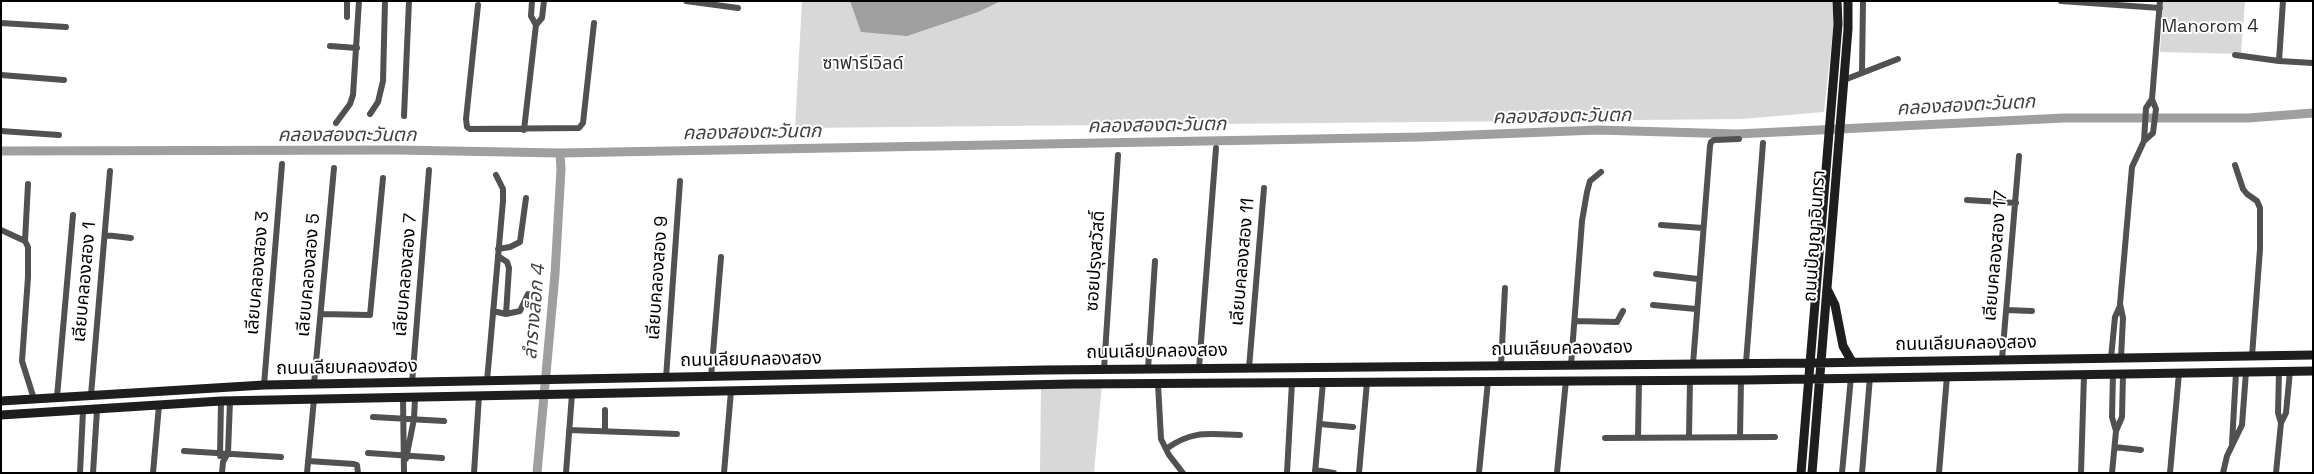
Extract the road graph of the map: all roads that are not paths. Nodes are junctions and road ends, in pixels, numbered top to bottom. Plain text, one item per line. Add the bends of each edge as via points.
1 (347, 1) edge
2 (359, 1) edge
3 (385, 1) edge
4 (409, 1) edge
5 (532, 1) edge
6 (544, 1) edge
7 (686, 1) edge
8 (1837, 1) edge
9 (1848, 1) edge
10 (1863, 1) edge
11 (2061, 1) edge
12 (2283, 1) edge
13 (478, 5) dead end
14 (2160, 5) edge
15 (738, 8) dead end
16 (347, 17) dead end
17 (1, 23) edge
18 (594, 23) dead end
19 (536, 25) junction
20 (66, 27) dead end
21 (330, 46) dead end
22 (357, 48) junction
23 (2235, 55) dead end
24 (1898, 59) dead end
25 (2279, 61) junction
26 (2313, 63) edge
27 (1862, 71) junction
28 (1, 75) edge
29 (64, 80) dead end
30 (1844, 80) junction
31 (2152, 99) junction
32 (370, 114) dead end
33 (404, 116) dead end
34 (336, 123) dead end
35 (1830, 124) junction
36 (1840, 125) junction
37 (524, 130) junction
38 (1, 131) edge
39 (59, 135) dead end
40 (1740, 139) dead end
41 (2144, 141) junction
42 (1763, 143) dead end
43 (1216, 148) dead end
44 (1118, 155) dead end
45 (2019, 156) dead end
46 (282, 164) dead end
47 (2236, 165) dead end
48 (334, 168) dead end
49 (430, 170) dead end
50 (110, 171) dead end
51 (1601, 172) dead end
52 (496, 175) dead end
53 (383, 178) dead end
54 (680, 181) dead end
55 (28, 184) dead end
56 (1264, 188) dead end
57 (526, 198) dead end
58 (1967, 200) dead end
59 (2016, 203) junction
60 (73, 215) dead end
61 (1661, 225) dead end
62 (1703, 228) junction
63 (1, 230) edge
64 (105, 235) junction
65 (131, 238) dead end
66 (25, 241) junction
67 (498, 252) junction
68 (721, 258) dead end
69 (1155, 262) dead end
70 (1656, 274) dead end
71 (1698, 278) junction
72 (1505, 288) dead end
73 (1827, 289) junction
74 (528, 294) dead end
75 (2120, 304) junction
76 (1653, 305) dead end
77 (1696, 308) junction
78 (2006, 310) junction
79 (493, 311) junction
80 (1623, 312) dead end
81 (2032, 312) dead end
82 (321, 314) junction
83 (506, 314) junction
84 (1575, 321) junction
85 (2252, 356) junction
86 (2313, 356) edge
87 (2111, 358) junction
88 (2121, 358) junction
89 (2002, 359) junction
90 (1852, 362) junction
91 (1746, 363) junction
92 (1810, 363) junction
93 (1821, 363) junction
94 (1693, 364) junction
95 (1501, 365) junction
96 (1544, 365) junction
97 (1571, 365) junction
98 (1199, 368) junction
99 (1249, 368) junction
100 (1104, 369) junction
101 (1148, 369) junction
102 (2290, 371) junction
103 (2313, 371) edge
104 (2246, 372) junction
105 (2279, 372) junction
106 (2179, 373) junction
107 (2236, 373) junction
108 (2113, 374) junction
109 (2123, 374) junction
110 (2084, 375) junction
111 (1947, 376) junction
112 (711, 377) junction
113 (1820, 377) junction
114 (1851, 377) junction
115 (1870, 377) junction
116 (666, 378) junction
117 (1809, 378) junction
118 (1544, 380) junction
119 (1566, 380) junction
120 (1639, 380) junction
121 (1690, 380) junction
122 (1741, 380) junction
123 (487, 381) junction
124 (1488, 381) junction
125 (1292, 382) junction
126 (1324, 382) junction
127 (1367, 382) junction
128 (412, 383) junction
129 (314, 384) junction
130 (1158, 384) junction
131 (264, 385) junction
132 (213, 387) junction
133 (731, 391) junction
134 (572, 394) junction
135 (90, 395) junction
136 (479, 396) junction
137 (2278, 396) junction
138 (2287, 396) junction
139 (57, 397) junction
140 (403, 398) junction
141 (415, 398) junction
142 (34, 399) junction
143 (314, 399) junction
144 (1, 401) edge
145 (222, 401) junction
146 (158, 405) junction
147 (83, 410) junction
148 (97, 410) junction
149 (605, 410) dead end
150 (1, 415) edge
151 (373, 417) dead end
152 (402, 418) junction
153 (414, 419) junction
154 (444, 420) dead end
155 (2281, 423) junction
156 (1320, 424) junction
157 (1353, 427) dead end
158 (569, 430) junction
159 (2116, 431) junction
160 (605, 432) junction
161 (677, 434) dead end
162 (1240, 435) dead end
163 (1689, 437) junction
164 (1740, 437) junction
165 (1775, 437) dead end
166 (1605, 438) dead end
167 (1638, 438) junction
168 (2232, 444) junction
169 (2115, 447) junction
170 (1166, 449) junction
171 (2141, 450) dead end
172 (184, 451) dead end
173 (219, 453) junction
174 (228, 453) junction
175 (368, 453) dead end
176 (405, 455) junction
177 (280, 457) dead end
178 (442, 458) dead end
179 (308, 461) junction
180 (223, 462) junction
181 (1315, 472) edge
182 (80, 473) edge
183 (93, 473) edge
184 (153, 473) edge
185 (222, 473) edge
186 (307, 473) edge
187 (358, 473) edge
188 (404, 473) edge
189 (474, 473) edge
190 (566, 473) edge
191 (724, 473) edge
192 (1182, 473) edge
193 (1287, 473) edge
194 (1334, 473) edge
195 (1360, 473) edge
196 (1479, 473) edge
197 (1557, 473) edge
198 (1801, 473) edge
199 (1812, 473) edge
200 (1842, 473) edge
201 (1862, 473) edge
202 (1939, 473) edge
203 (2081, 473) edge
204 (2112, 473) edge
205 (2170, 473) edge
206 (2223, 473) edge
207 (2276, 473) edge

1 - 16 street
2 - 22 street
3 - 32 street via 382,81 378,102
4 - 33 street
5 - 19 street via 531,16
6 - 19 street via 542,18
7 - 15 street
8 - 35 main road, ถนนปัญญาอินทรา
9 - 30 main road, ถนนปัญญาอินทรา
10 - 27 street
11 - 14 street
12 - 25 street
13 - 37 street via 466,127
14 - 31 street
17 - 20 street
18 - 37 street via 582,125 575,129
19 - 37 street
21 - 22 street
22 - 34 street via 353,95
23 - 25 street
24 - 27 street
25 - 26 street
27 - 30 street
28 - 29 street
30 - 36 main road, ถนนปัญญาอินทรา
31 - 41 street via 2146,108
31 - 41 street via 2156,109 2153,133
35 - 36 main road
35 - 92 main road, ถนนปัญญาอินทรา
36 - 73 main road, ถนนปัญญาอินทรา
38 - 39 street
40 - 62 street via 1711,142
41 - 75 street via 2132,167
42 - 91 street
43 - 98 street
44 - 100 street, ซอยปรุงสวัสดิ์
45 - 59 street, เลียบคลองสอง 17
46 - 131 street, เลียบคลองสอง 3
47 - 85 street via 2243,189 2260,208
48 - 82 street, เลียบคลองสอง 5
49 - 128 street, เลียบคลองสอง 7
50 - 64 street, เลียบคลองสอง 1
51 - 84 street via 1590,181 1587,192
52 - 67 street via 503,189
53 - 82 street via 370,315
54 - 116 street, เลียบคลองสอง 9
55 - 66 street
56 - 99 street, เลียบคลองสอง 11
57 - 67 street via 520,242
58 - 59 street
59 - 78 street, เลียบคลองสอง 17
60 - 139 street
61 - 62 street
62 - 71 street
63 - 66 street
64 - 65 street
64 - 135 street, เลียบคลองสอง 1
66 - 142 street via 29,254 22,361
67 - 79 street
67 - 83 street via 509,268
68 - 112 street
69 - 101 street
70 - 71 street
71 - 77 street
72 - 95 street
73 - 90 main road via 1835,305 1843,346
73 - 93 main road, ถนนปัญญาอินทรา
74 - 83 street via 520,312
75 - 87 street via 2115,317
75 - 88 street via 2123,318
76 - 77 street
77 - 94 street
78 - 81 street
78 - 89 street, เลียบคลองสอง 17
79 - 83 street
79 - 123 street
80 - 84 street via 1616,322
82 - 129 street, เลียบคลองสอง 5
84 - 97 street
85 - 86 main road, ถนนเลียบคลองสอง
85 - 88 main road, ถนนเลียบคลองสอง
87 - 88 main road, ถนนเลียบคลองสอง
87 - 89 main road, ถนนเลียบคลองสอง
89 - 90 main road, ถนนเลียบคลองสอง
90 - 93 main road, ถนนเลียบคลองสอง
91 - 92 main road, ถนนเลียบคลองสอง
91 - 94 main road, ถนนเลียบคลองสอง
92 - 93 main road, ถนนเลียบคลองสอง
92 - 117 main road, ถนนปัญญาอินทรา
93 - 113 main road, ถนนปัญญาอินทรา
94 - 97 main road, ถนนเลียบคลองสอง
95 - 96 main road, ถนนเลียบคลองสอง
95 - 99 main road, ถนนเลียบคลองสอง
96 - 97 main road, ถนนเลียบคลองสอง
96 - 118 main road
98 - 99 main road, ถนนเลียบคลองสอง
98 - 101 main road, ถนนเลียบคลองสอง
100 - 101 main road, ถนนเลียบคลองสอง
100 - 112 main road, ถนนเลียบคลองสอง
102 - 103 main road, ถนนเลียบคลองสอง
102 - 105 main road, ถนนเลียบคลองสอง
102 - 138 street
104 - 105 main road, ถนนเลียบคลองสอง
104 - 107 main road, ถนนเลียบคลองสอง
104 - 168 street via 2242,424
105 - 137 street
106 - 107 main road, ถนนเลียบคลองสอง
106 - 109 main road, ถนนเลียบคลองสอง
106 - 205 street
107 - 168 street
108 - 109 main road, ถนนเลียบคลองสอง
108 - 110 main road, ถนนเลียบคลองสอง
108 - 159 street via 2112,417
109 - 159 street via 2122,417
110 - 111 main road, ถนนเลียบคลองสอง
110 - 203 street
111 - 115 main road, ถนนเลียบคลองสอง
111 - 202 street
112 - 116 main road, ถนนเลียบคลองสอง
113 - 114 main road, ถนนเลียบคลองสอง
113 - 117 main road, ถนนเลียบคลองสอง
113 - 199 main road, ถนนปัญญาอินทรา
114 - 115 main road, ถนนเลียบคลองสอง
114 - 200 street
115 - 201 street
116 - 123 main road, ถนนเลียบคลองสอง
117 - 122 main road, ถนนเลียบคลองสอง
117 - 198 main road, ถนนปัญญาอินทรา
118 - 119 main road, ถนนเลียบคลองสอง
118 - 124 main road, ถนนเลียบคลองสอง
119 - 120 main road, ถนนเลียบคลองสอง
119 - 197 street
120 - 121 main road, ถนนเลียบคลองสอง
120 - 167 street
121 - 122 main road, ถนนเลียบคลองสอง
121 - 163 street
122 - 164 street
123 - 128 main road, ถนนเลียบคลองสอง
124 - 127 main road, ถนนเลียบคลองสอง
124 - 196 street
125 - 126 main road, ถนนเลียบคลองสอง
125 - 130 main road, ถนนเลียบคลองสอง
125 - 193 street
126 - 127 main road, ถนนเลียบคลองสอง
126 - 156 street
127 - 195 street
128 - 129 main road, ถนนเลียบคลองสอง
129 - 131 main road, ถนนเลียบคลองสอง
130 - 133 main road, ถนนเลียบคลองสอง
130 - 170 street via 1161,438
131 - 132 main road, ถนนเลียบคลองสอง
132 - 135 main road, ถนนเลียบคลองสอง
132 - 145 main road
133 - 134 main road, ถนนเลียบคลองสอง
133 - 191 street
134 - 136 main road, ถนนเลียบคลองสอง
134 - 158 street
135 - 139 main road, ถนนเลียบคลองสอง
136 - 141 main road, ถนนเลียบคลองสอง
136 - 189 street
137 - 138 street
137 - 155 street
138 - 155 street via 2286,413
139 - 142 main road, ถนนเลียบคลองสอง
140 - 141 main road, ถนนเลียบคลองสอง
140 - 143 main road, ถนนเลียบคลองสอง
140 - 152 street
141 - 153 street
142 - 144 main road, ถนนเลียบคลองสอง
143 - 145 main road, ถนนเลียบคลองสอง
143 - 179 street
145 - 146 main road, ถนนเลียบคลองสอง
145 - 173 street
145 - 174 street
146 - 148 main road, ถนนเลียบคลองสอง
146 - 184 street
147 - 148 main road, ถนนเลียบคลองสอง
147 - 150 main road, ถนนเลียบคลองสอง
147 - 182 street
148 - 183 street
149 - 160 street
151 - 152 street
152 - 153 street
152 - 176 street
153 - 154 street
153 - 176 street
155 - 207 street
156 - 157 street
156 - 181 street
158 - 160 street
158 - 190 street
159 - 169 street
160 - 161 street
162 - 170 street via 1200,433
163 - 164 street
163 - 167 street
164 - 165 street
166 - 167 street
168 - 206 street
169 - 171 street
169 - 204 street
170 - 192 street
172 - 173 street
173 - 174 street
173 - 180 street
174 - 177 street
174 - 180 street
175 - 176 street
176 - 178 street
176 - 188 street
179 - 186 street
179 - 187 street via 354,464
180 - 185 street
181 - 194 street

